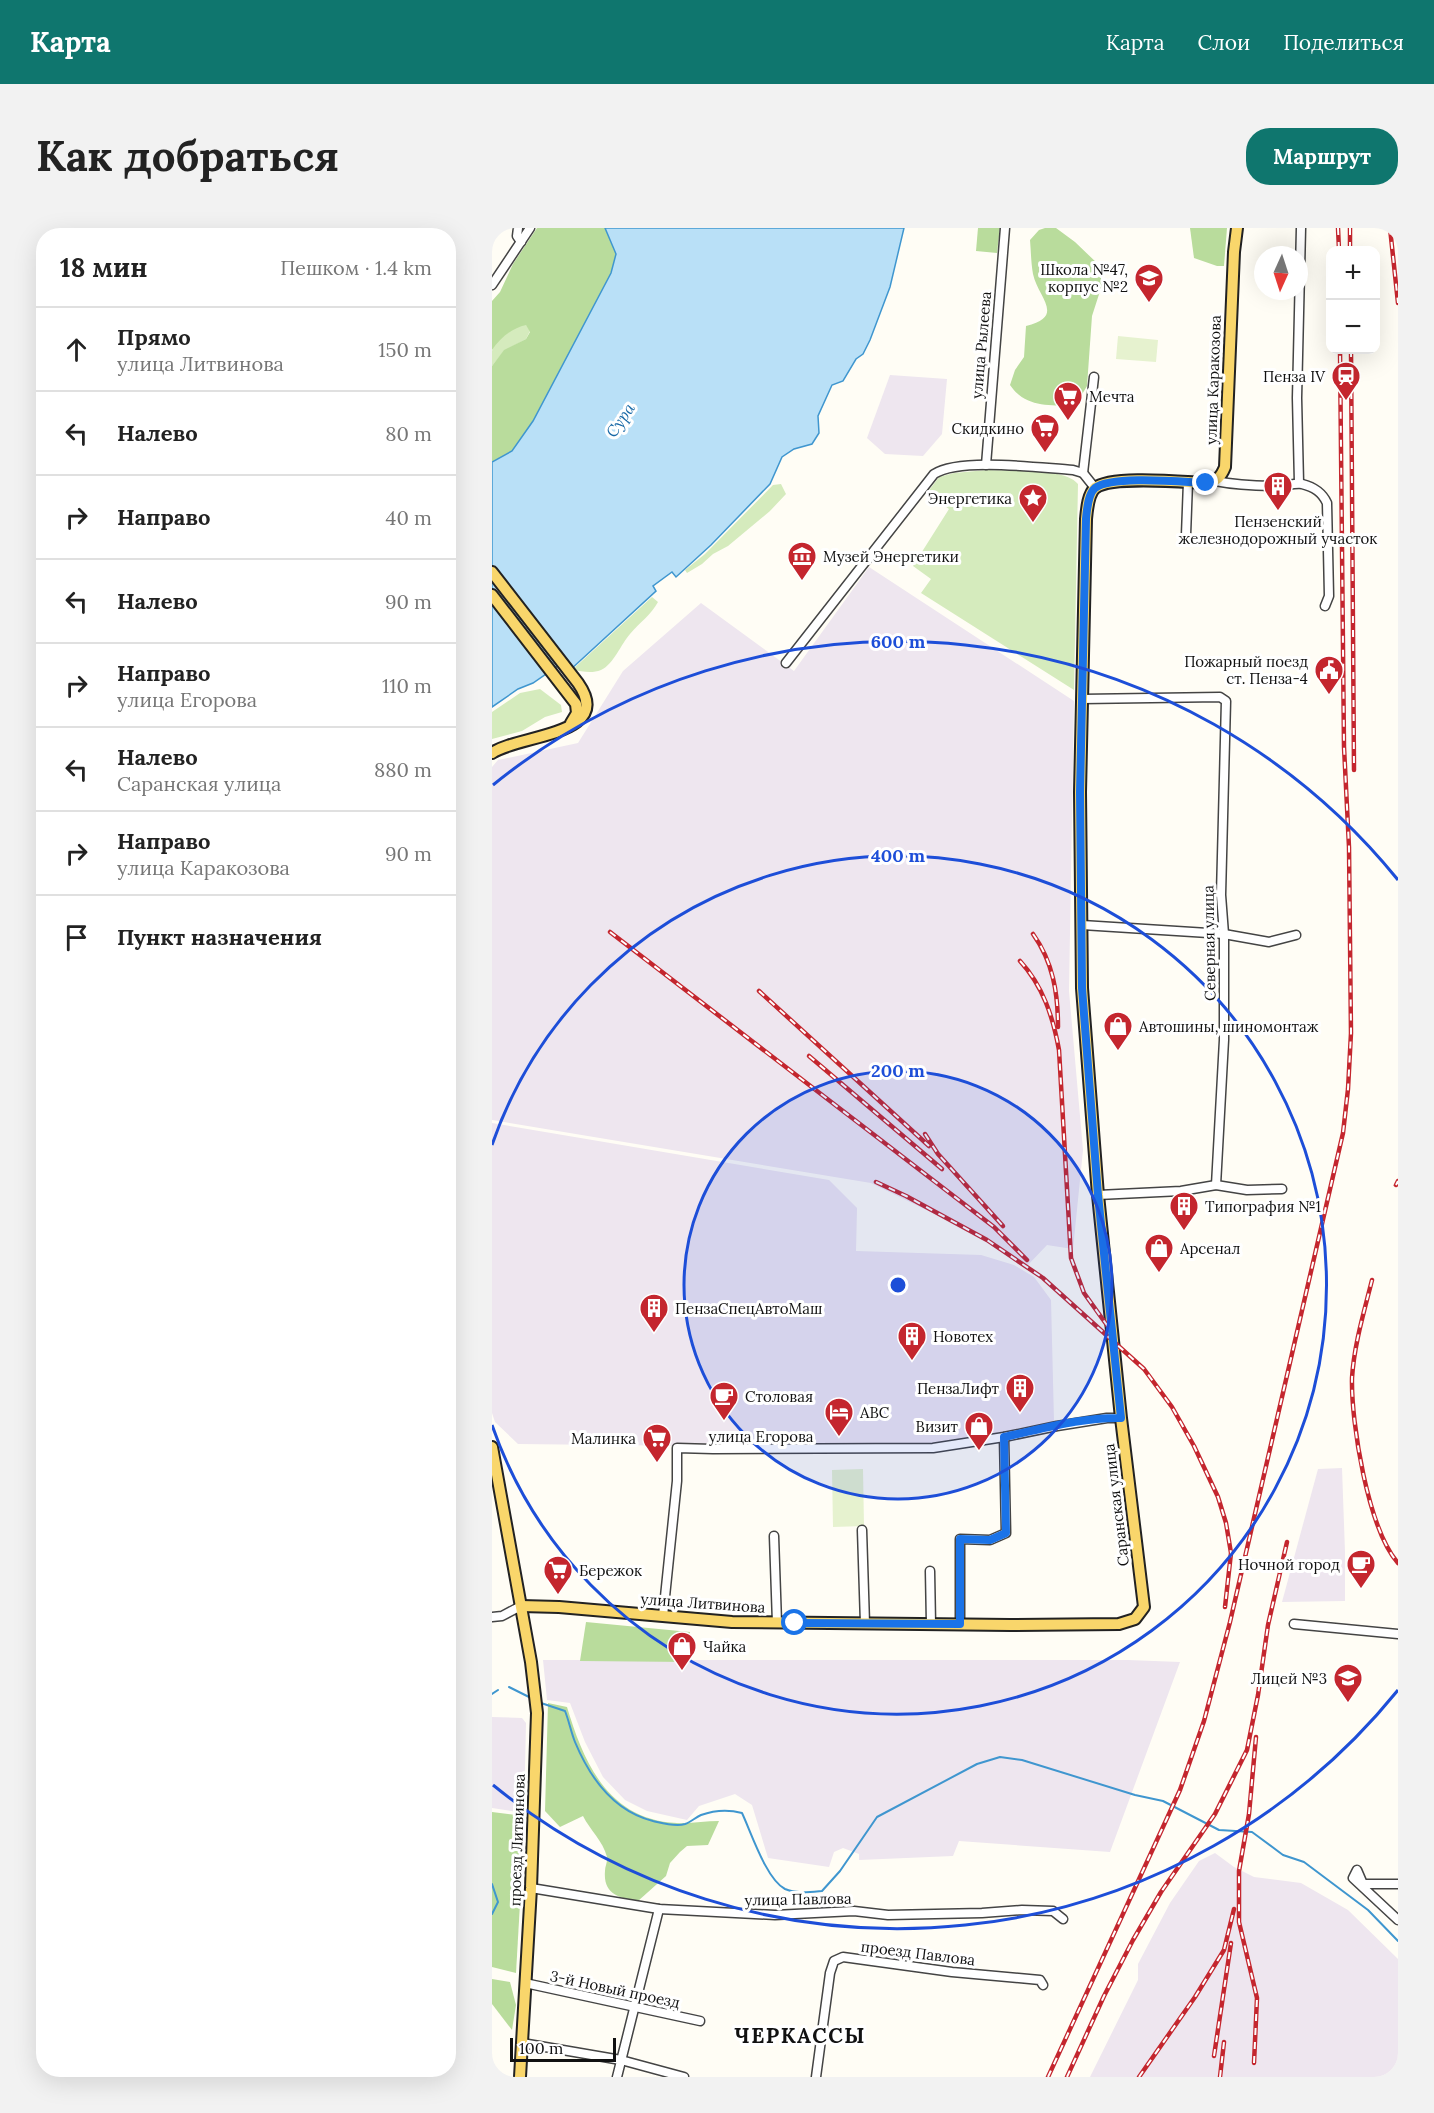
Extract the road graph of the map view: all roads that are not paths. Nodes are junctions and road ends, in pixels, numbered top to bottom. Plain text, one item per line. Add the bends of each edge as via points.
1 (518, 228) edge
2 (530, 228) edge
3 (1005, 228) edge
4 (1237, 228) edge
5 (1301, 228) edge
6 (521, 242) junction
7 (492, 285) edge
8 (1094, 377) dead end
9 (986, 465) junction
10 (1083, 473) junction
11 (1215, 481) junction
12 (1188, 482) junction
13 (1299, 483) junction
14 (1095, 488) junction
15 (1186, 535) dead end
16 (492, 572) edge
17 (492, 595) edge
18 (1325, 606) dead end
19 (786, 663) dead end
20 (1082, 699) junction
21 (568, 727) junction
22 (492, 753) edge
23 (1082, 925) junction
24 (1224, 934) junction
25 (1296, 935) dead end
26 (1216, 1185) junction
27 (1282, 1189) dead end
28 (1098, 1195) junction
29 (1121, 1418) junction
30 (1004, 1437) junction
31 (492, 1448) edge
32 (862, 1530) dead end
33 (774, 1536) dead end
34 (930, 1571) dead end
35 (521, 1606) junction
36 (663, 1616) junction
37 (492, 1617) edge
38 (1135, 1619) joint
39 (777, 1623) junction
40 (865, 1624) junction
41 (931, 1624) junction
42 (960, 1624) junction
43 (1294, 1624) dead end
44 (1398, 1634) edge
45 (1398, 1884) edge
46 (531, 1888) junction
47 (659, 1909) junction
48 (1063, 1919) dead end
49 (1398, 1920) edge
50 (525, 1983) junction
51 (1043, 1985) dead end
52 (635, 2006) junction
53 (700, 2021) dead end
54 (522, 2043) junction
55 (621, 2060) junction
56 (520, 2077) edge
57 (617, 2077) edge
58 (684, 2077) edge
59 (816, 2077) edge

1 - 6 street
2 - 6 street
3 - 9 street, улица Рылеева
4 - 11 main road, улица Каракозова via 1225,467
5 - 13 street
6 - 7 street
8 - 10 street
9 - 10 street
9 - 19 street via 951,468 934,474
10 - 14 street
11 - 12 main road
11 - 13 street via 1281,486
12 - 14 main road via 1129,481
12 - 15 street
13 - 18 street via 1316,489 1327,503 1329,596
14 - 20 main road, Саранская улица via 1086,519
16 - 21 main road via 587,699 587,710
17 - 21 main road via 578,709
20 - 23 main road, Саранская улица
20 - 24 street, Северная улица via 1226,700 1221,895
21 - 22 main road
23 - 24 street
23 - 28 main road, Саранская улица via 1085,1039
24 - 25 street via 1269,942
24 - 26 street, Северная улица via 1224,1040
26 - 27 street via 1247,1190
26 - 28 street via 1181,1191
28 - 29 main road, Саранская улица
29 - 30 street, улица Егорова
29 - 38 main road, Саранская улица via 1144,1607
30 - 36 street, улица Егорова via 933,1448 677,1448
30 - 42 street via 1006,1533 990,1540 960,1539
31 - 35 main road, проезд Литвинова
32 - 40 street
33 - 39 street
34 - 41 street
35 - 36 main road, улица Литвинова
35 - 37 street
35 - 46 main road, проезд Литвинова via 537,1713
36 - 39 main road, улица Литвинова
38 - 42 main road, улица Литвинова via 1119,1624
39 - 40 main road, улица Литвинова
40 - 41 main road, улица Литвинова
41 - 42 main road, улица Литвинова
43 - 44 street
45 - 49 street via 1363,1884 1357,1870 1353,1878
46 - 47 street, улица Павлова
46 - 50 main road, проезд Литвинова
47 - 48 street, улица Павлова via 775,1915 1022,1910 1053,1911
47 - 52 street
50 - 52 street, 3-й Новый проезд
50 - 54 main road, проезд Литвинова
51 - 59 street, проезд Павлова via 1040,1980 843,1957 834,1961 830,1973
52 - 53 street, 3-й Новый проезд
52 - 55 street
54 - 55 street
54 - 56 main road, проезд Литвинова
55 - 57 street
55 - 58 street

